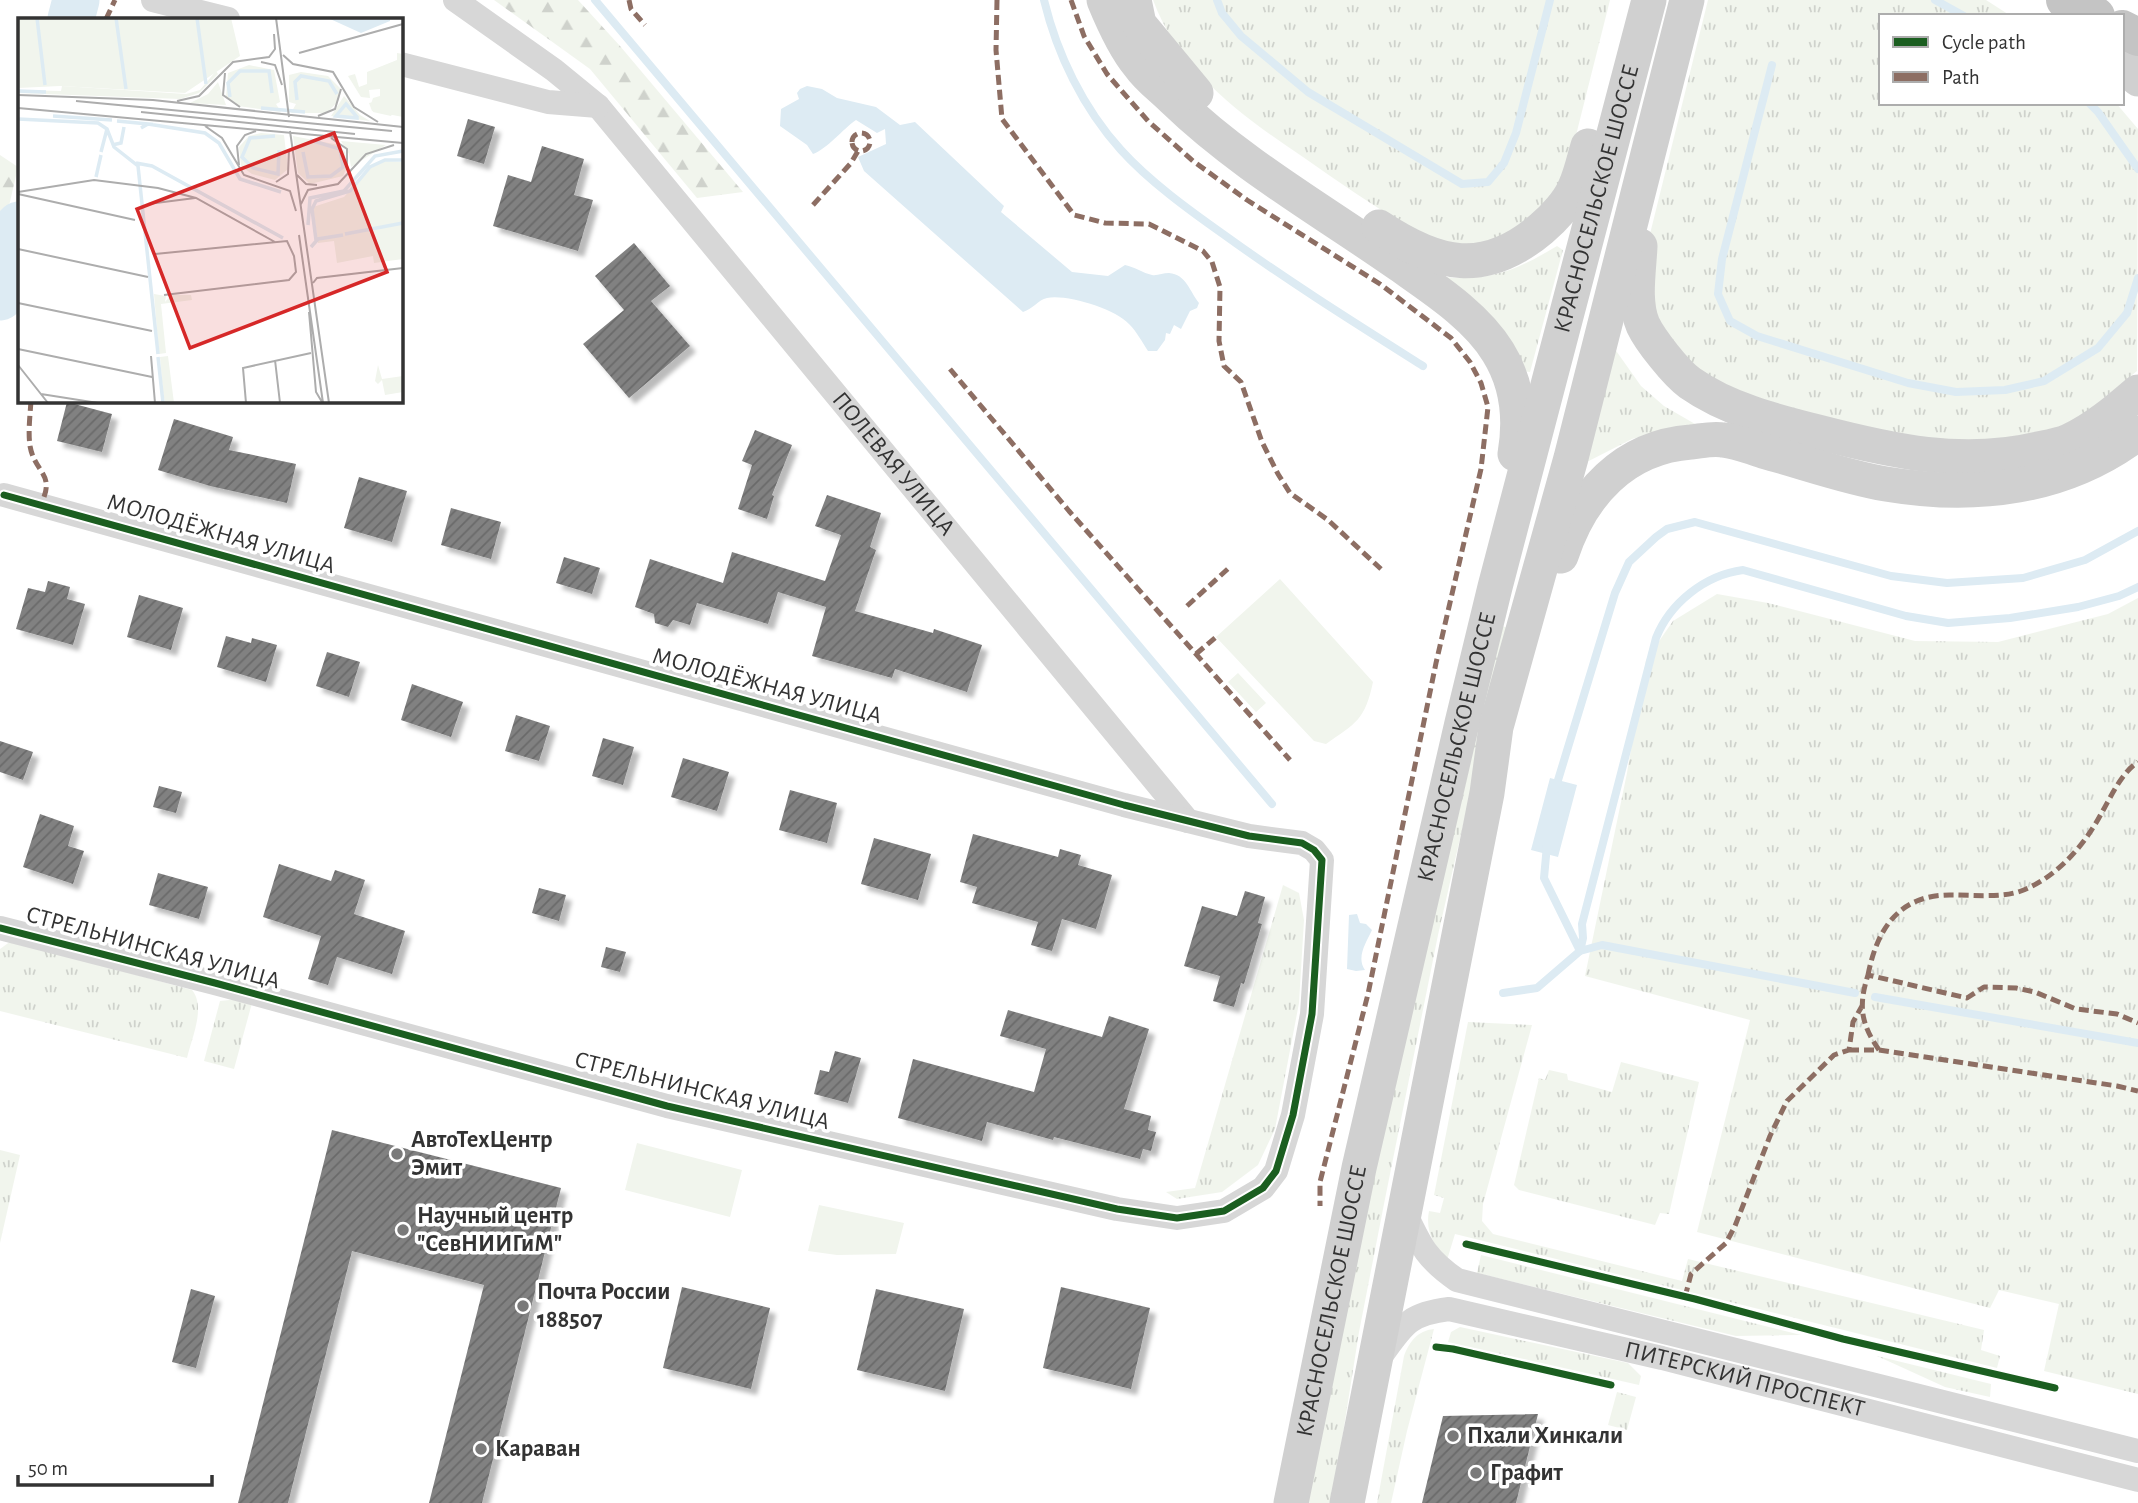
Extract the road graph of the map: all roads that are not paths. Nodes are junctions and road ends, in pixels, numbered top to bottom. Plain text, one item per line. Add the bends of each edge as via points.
1 (153, 0) edge
2 (455, 0) edge
3 (1104, 0) edge
4 (1134, 0) edge
5 (1648, 0) edge
6 (1687, 0) edge
7 (2049, 0) edge
8 (2065, 0) edge
9 (2066, 14) edge
10 (2092, 14) edge
11 (224, 18) edge
12 (1678, 36) junction
13 (402, 64) edge
14 (2124, 65) edge
15 (2138, 79) edge
16 (598, 106) junction
17 (2138, 392) edge
18 (2138, 433) edge
19 (4, 495) dead end
20 (1494, 592) junction
21 (1487, 793) junction
22 (1188, 821) junction
23 (0, 928) edge
24 (1303, 1061) joint
25 (1404, 1210) junction
26 (1371, 1370) junction
27 (2138, 1451) edge
28 (2138, 1480) edge
29 (1291, 1503) edge
30 (1347, 1503) edge

1 - 11 street
2 - 16 street, ПОЛЕВАЯ УЛИЦА
3 - 20 main road via 1139,66 1189,114 1232,150 1430,286 1474,322 1498,351 1513,382 1518,411 1515,454 1496,547
4 - 5 main road via 1139,24 1212,110 1306,180 1406,245 1458,261 1493,258 1523,244 1550,222 1574,190 1596,117
5 - 20 main road, КРАСНОСЕЛЬСКОЕ ШОССЕ
6 - 12 main road, КРАСНОСЕЛЬСКОЕ ШОССЕ
7 - 9 main road
8 - 10 highway
12 - 17 main road via 1662,148 1640,243 1638,306 1643,325 1687,381 1722,402 1786,424 1886,450 1952,457 2020,453 2068,442
12 - 21 main road, КРАСНОСЕЛЬСКОЕ ШОССЕ via 1571,458 1496,727
13 - 16 street via 548,102
14 - 15 main road
16 - 22 street, ПОЛЕВАЯ УЛИЦА
18 - 21 main road via 2079,469 2035,483 1990,490 1885,484 1721,439 1648,450 1616,469 1588,501 1568,535
19 - 22 street, МОЛОДЁЖНАЯ УЛИЦА
20 - 29 main road, КРАСНОСЕЛЬСКОЕ ШОССЕ via 1359,1168
21 - 25 main road, КРАСНОСЕЛЬСКОЕ ШОССЕ
22 - 24 street, МОЛОДЁЖНАЯ УЛИЦА via 1302,843 1322,860 1312,1014
23 - 24 street, СТРЕЛЬНИНСКАЯ УЛИЦА via 667,1106 1117,1209 1177,1218 1224,1211 1264,1188 1278,1165
25 - 26 main road, КРАСНОСЕЛЬСКОЕ ШОССЕ
25 - 27 street, ПИТЕРСКИЙ ПРОСПЕКТ via 1430,1259 1457,1280
26 - 28 street, ПИТЕРСКИЙ ПРОСПЕКТ via 1412,1319 1449,1309
26 - 30 main road, КРАСНОСЕЛЬСКОЕ ШОССЕ

